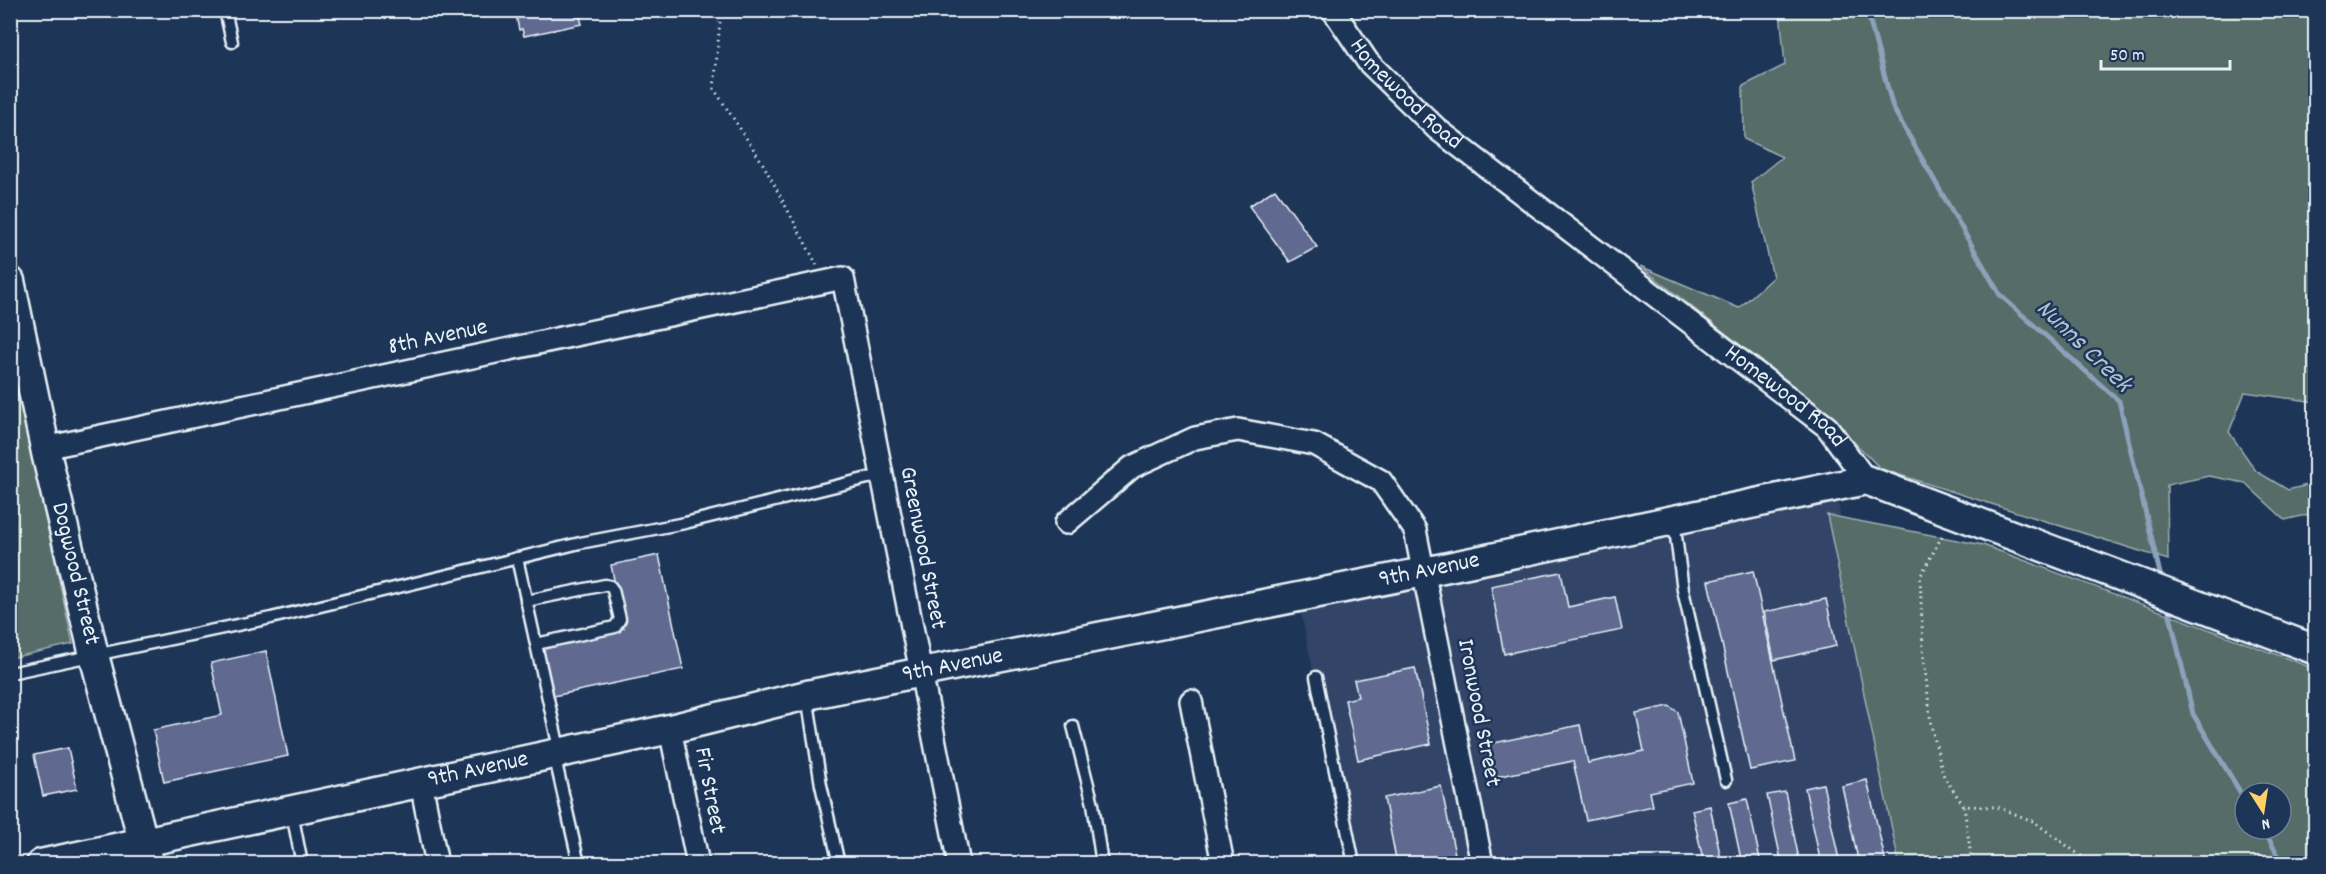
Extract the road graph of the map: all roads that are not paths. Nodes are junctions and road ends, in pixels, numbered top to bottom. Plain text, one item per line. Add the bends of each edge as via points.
1 (225, 10) edge
2 (1333, 10) edge
3 (232, 42) dead end
4 (834, 280) joint
5 (10, 281) edge
6 (45, 448) junction
7 (882, 476) junction
8 (1866, 480) junction
9 (1674, 520) junction
10 (1066, 523) dead end
11 (517, 558) junction
12 (1424, 572) junction
13 (526, 601) junction
14 (536, 644) junction
15 (2316, 650) edge
16 (94, 655) junction
17 (921, 672) junction
18 (10, 673) edge
19 (1316, 677) dead end
20 (807, 695) junction
21 (1191, 701) dead end
22 (1073, 726) dead end
23 (670, 729) junction
24 (557, 754) junction
25 (1726, 780) dead end
26 (421, 783) junction
27 (291, 809) junction
28 (146, 853) edge
29 (41, 864) edge
30 (302, 864) edge
31 (437, 864) edge
32 (579, 864) edge
33 (698, 864) edge
34 (840, 864) edge
35 (959, 864) edge
36 (1102, 864) edge
37 (1223, 864) edge
38 (1354, 864) edge
39 (1482, 864) edge

1 - 3 lane
2 - 8 street, Homewood Road via 1368,62 1437,129 1827,428
4 - 6 street, 8th Avenue
4 - 7 street, Greenwood Street
5 - 6 main road, Dogwood Street
6 - 16 main road, Dogwood Street
7 - 11 lane
7 - 17 street, Greenwood Street
8 - 9 main road, 9th Avenue
8 - 15 main road
9 - 12 main road, 9th Avenue
9 - 25 lane via 1683,590
10 - 12 street, Ironwood Street via 1132,466 1195,438 1238,430 1260,433 1314,444 1382,480 1416,530
11 - 13 lane
11 - 16 lane via 271,618
12 - 17 main road, 9th Avenue
12 - 39 street, Ironwood Street
13 - 14 lane
13 - 14 lane via 605,585 614,590 620,619 615,627
14 - 24 lane
16 - 18 lane
16 - 28 main road, Dogwood Street
17 - 20 main road, 9th Avenue
17 - 35 street, Greenwood Street
19 - 38 lane
20 - 23 main road, 9th Avenue
20 - 34 lane via 821,785
21 - 37 street
22 - 36 lane
23 - 24 main road, 9th Avenue
23 - 33 street, Fir Street
24 - 26 main road, 9th Avenue
24 - 32 lane
26 - 27 main road, 9th Avenue
26 - 31 street
27 - 28 main road, 9th Avenue
27 - 30 lane
28 - 29 main road, 9th Avenue

